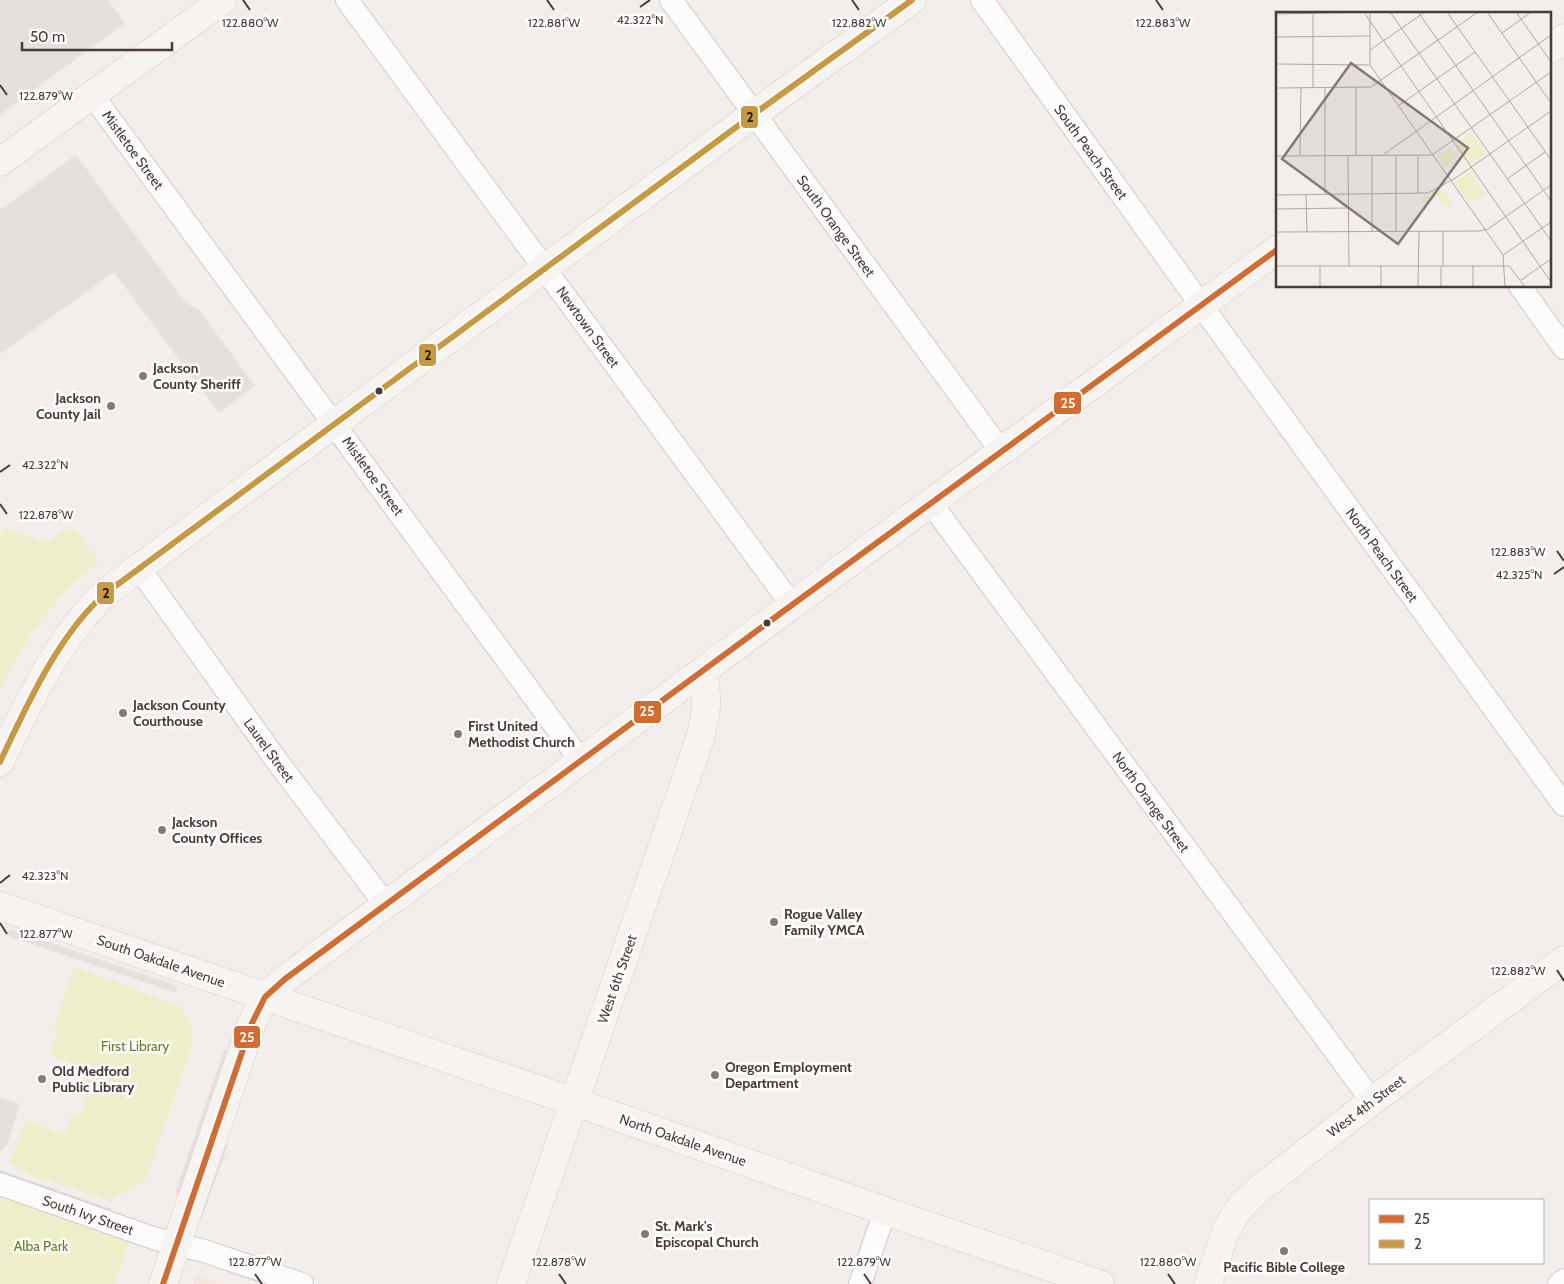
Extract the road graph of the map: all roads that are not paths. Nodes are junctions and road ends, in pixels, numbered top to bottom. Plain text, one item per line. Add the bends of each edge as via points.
1 (223, 0) edge
2 (347, 0) edge
3 (671, 0) edge
4 (912, 0) edge
5 (982, 0) edge
6 (1564, 38) edge
7 (1552, 47) edge
8 (93, 96) junction
9 (754, 114) junction
10 (0, 162) edge
11 (1276, 250) edge
12 (545, 269) junction
13 (1521, 288) edge
14 (1201, 305) junction
15 (1564, 348) edge
16 (335, 424) junction
17 (1001, 452) junction
18 (930, 502) junction
19 (139, 568) junction
20 (792, 606) junction
21 (701, 672) junction
22 (581, 761) junction
23 (0, 762) edge
24 (1564, 805) edge
25 (386, 905) junction
26 (0, 906) edge
27 (1564, 960) edge
28 (265, 997) junction
29 (1372, 1101) junction
30 (575, 1102) junction
31 (0, 1184) edge
32 (885, 1211) junction
33 (176, 1244) junction
34 (1564, 1280) edge
35 (162, 1284) edge
36 (302, 1284) edge
37 (511, 1284) edge
38 (860, 1284) edge
39 (1100, 1284) edge
40 (1208, 1284) edge
41 (1558, 1284) edge

1 - 8 main road
2 - 12 street, Newtown Street
3 - 9 street, South Orange Street
4 - 9 main road
5 - 14 street, South Peach Street
6 - 7 main road
8 - 10 main road
8 - 16 street, Mistletoe Street
9 - 12 main road
9 - 17 street, South Orange Street
11 - 14 main road
12 - 16 main road
12 - 20 street, Newtown Street
13 - 15 street
14 - 17 main road
14 - 24 street, North Peach Street
16 - 19 main road
16 - 22 street, Mistletoe Street
17 - 18 main road
18 - 20 main road
18 - 29 street, North Orange Street
19 - 23 main road via 98,600 66,639 39,683
19 - 25 street, Laurel Street via 276,761
20 - 21 main road
21 - 22 main road
21 - 30 main road, West 6th Street via 706,687 706,713 700,738
22 - 25 main road
25 - 28 main road
26 - 28 main road, South Oakdale Avenue
27 - 29 main road, West 4th Street
28 - 30 main road, North Oakdale Avenue
28 - 33 main road via 252,1023
29 - 40 main road, West 4th Street via 1241,1206 1226,1230
30 - 32 main road, North Oakdale Avenue
30 - 37 main road, West 6th Street
31 - 33 street, South Ivy Street
32 - 38 street
32 - 39 main road, North Oakdale Avenue
33 - 35 main road
33 - 36 street, South Ivy Street
34 - 41 street

